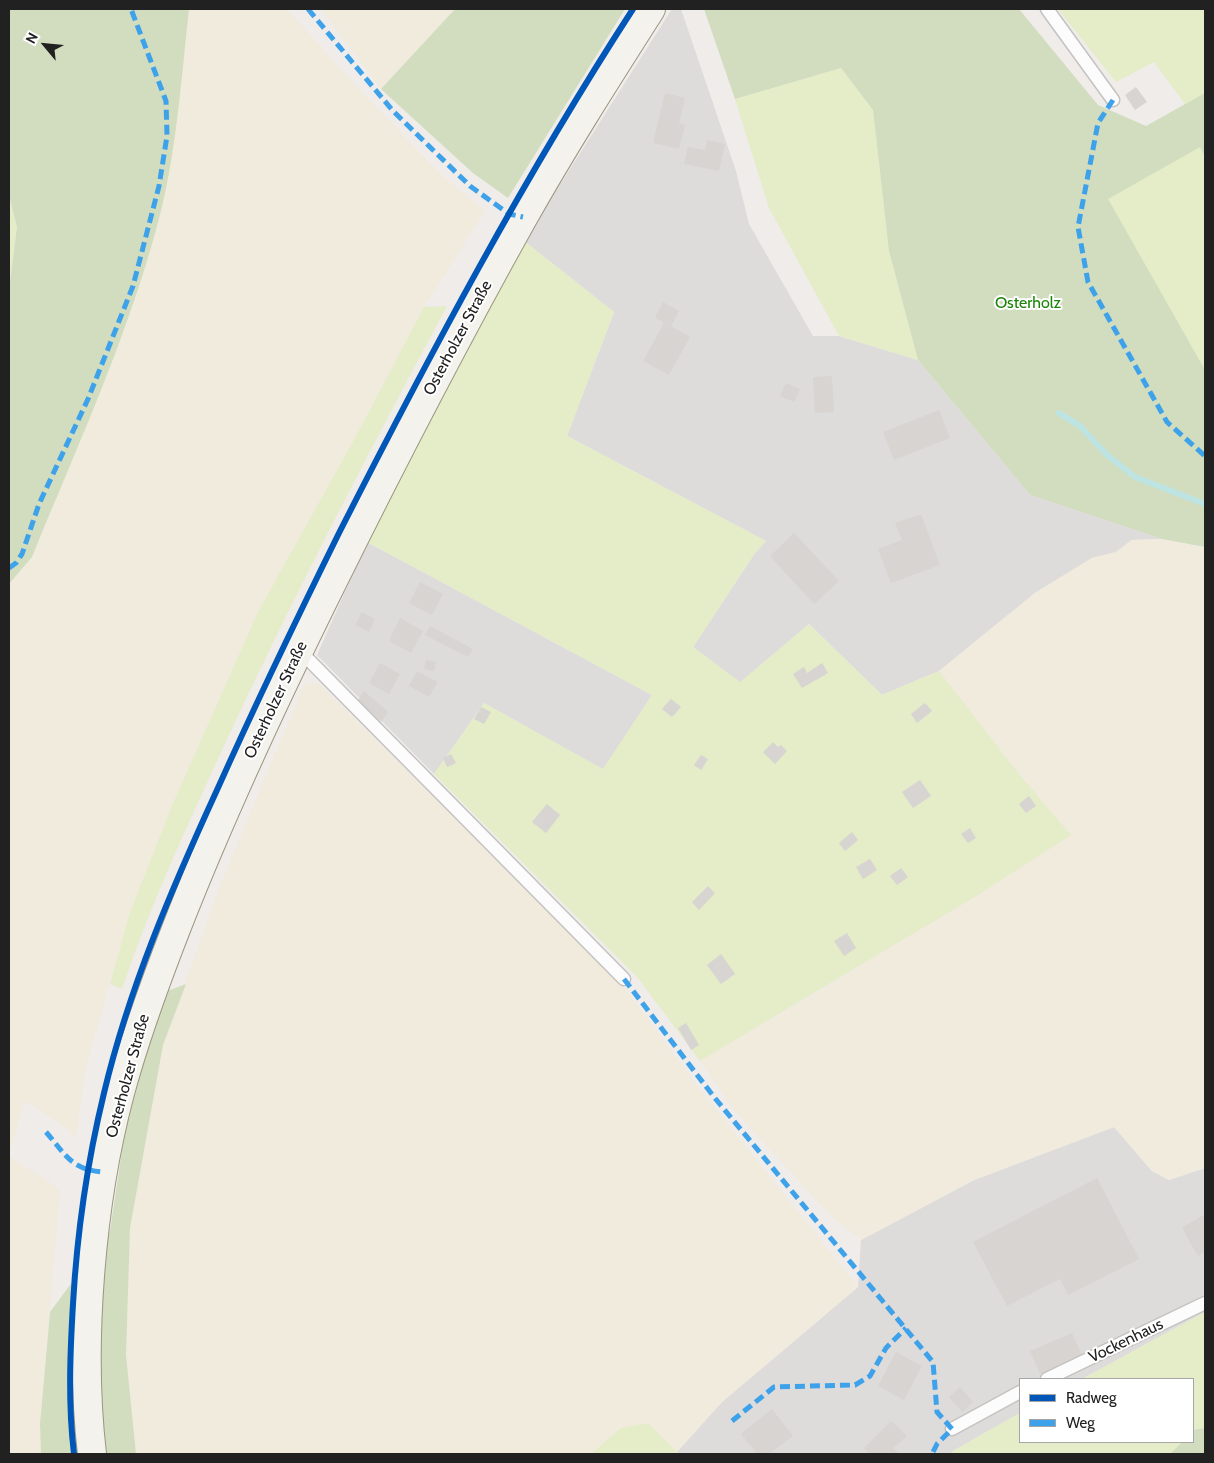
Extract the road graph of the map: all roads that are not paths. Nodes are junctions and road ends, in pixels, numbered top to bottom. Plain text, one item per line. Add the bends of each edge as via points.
1 (651, 9) edge
2 (1046, 9) edge
3 (1112, 100) dead end
4 (299, 650) junction
5 (624, 979) dead end
6 (1205, 1303) edge
7 (1049, 1378) edge
8 (1019, 1393) edge
9 (952, 1429) dead end
10 (92, 1454) edge

1 - 4 main road, Osterholzer Straße via 523,217 403,440
2 - 3 lane
4 - 5 lane
4 - 10 main road, Osterholzer Straße via 204,856 142,1017 119,1096 91,1263 87,1356
6 - 7 lane, Vockenhaus
8 - 9 lane

